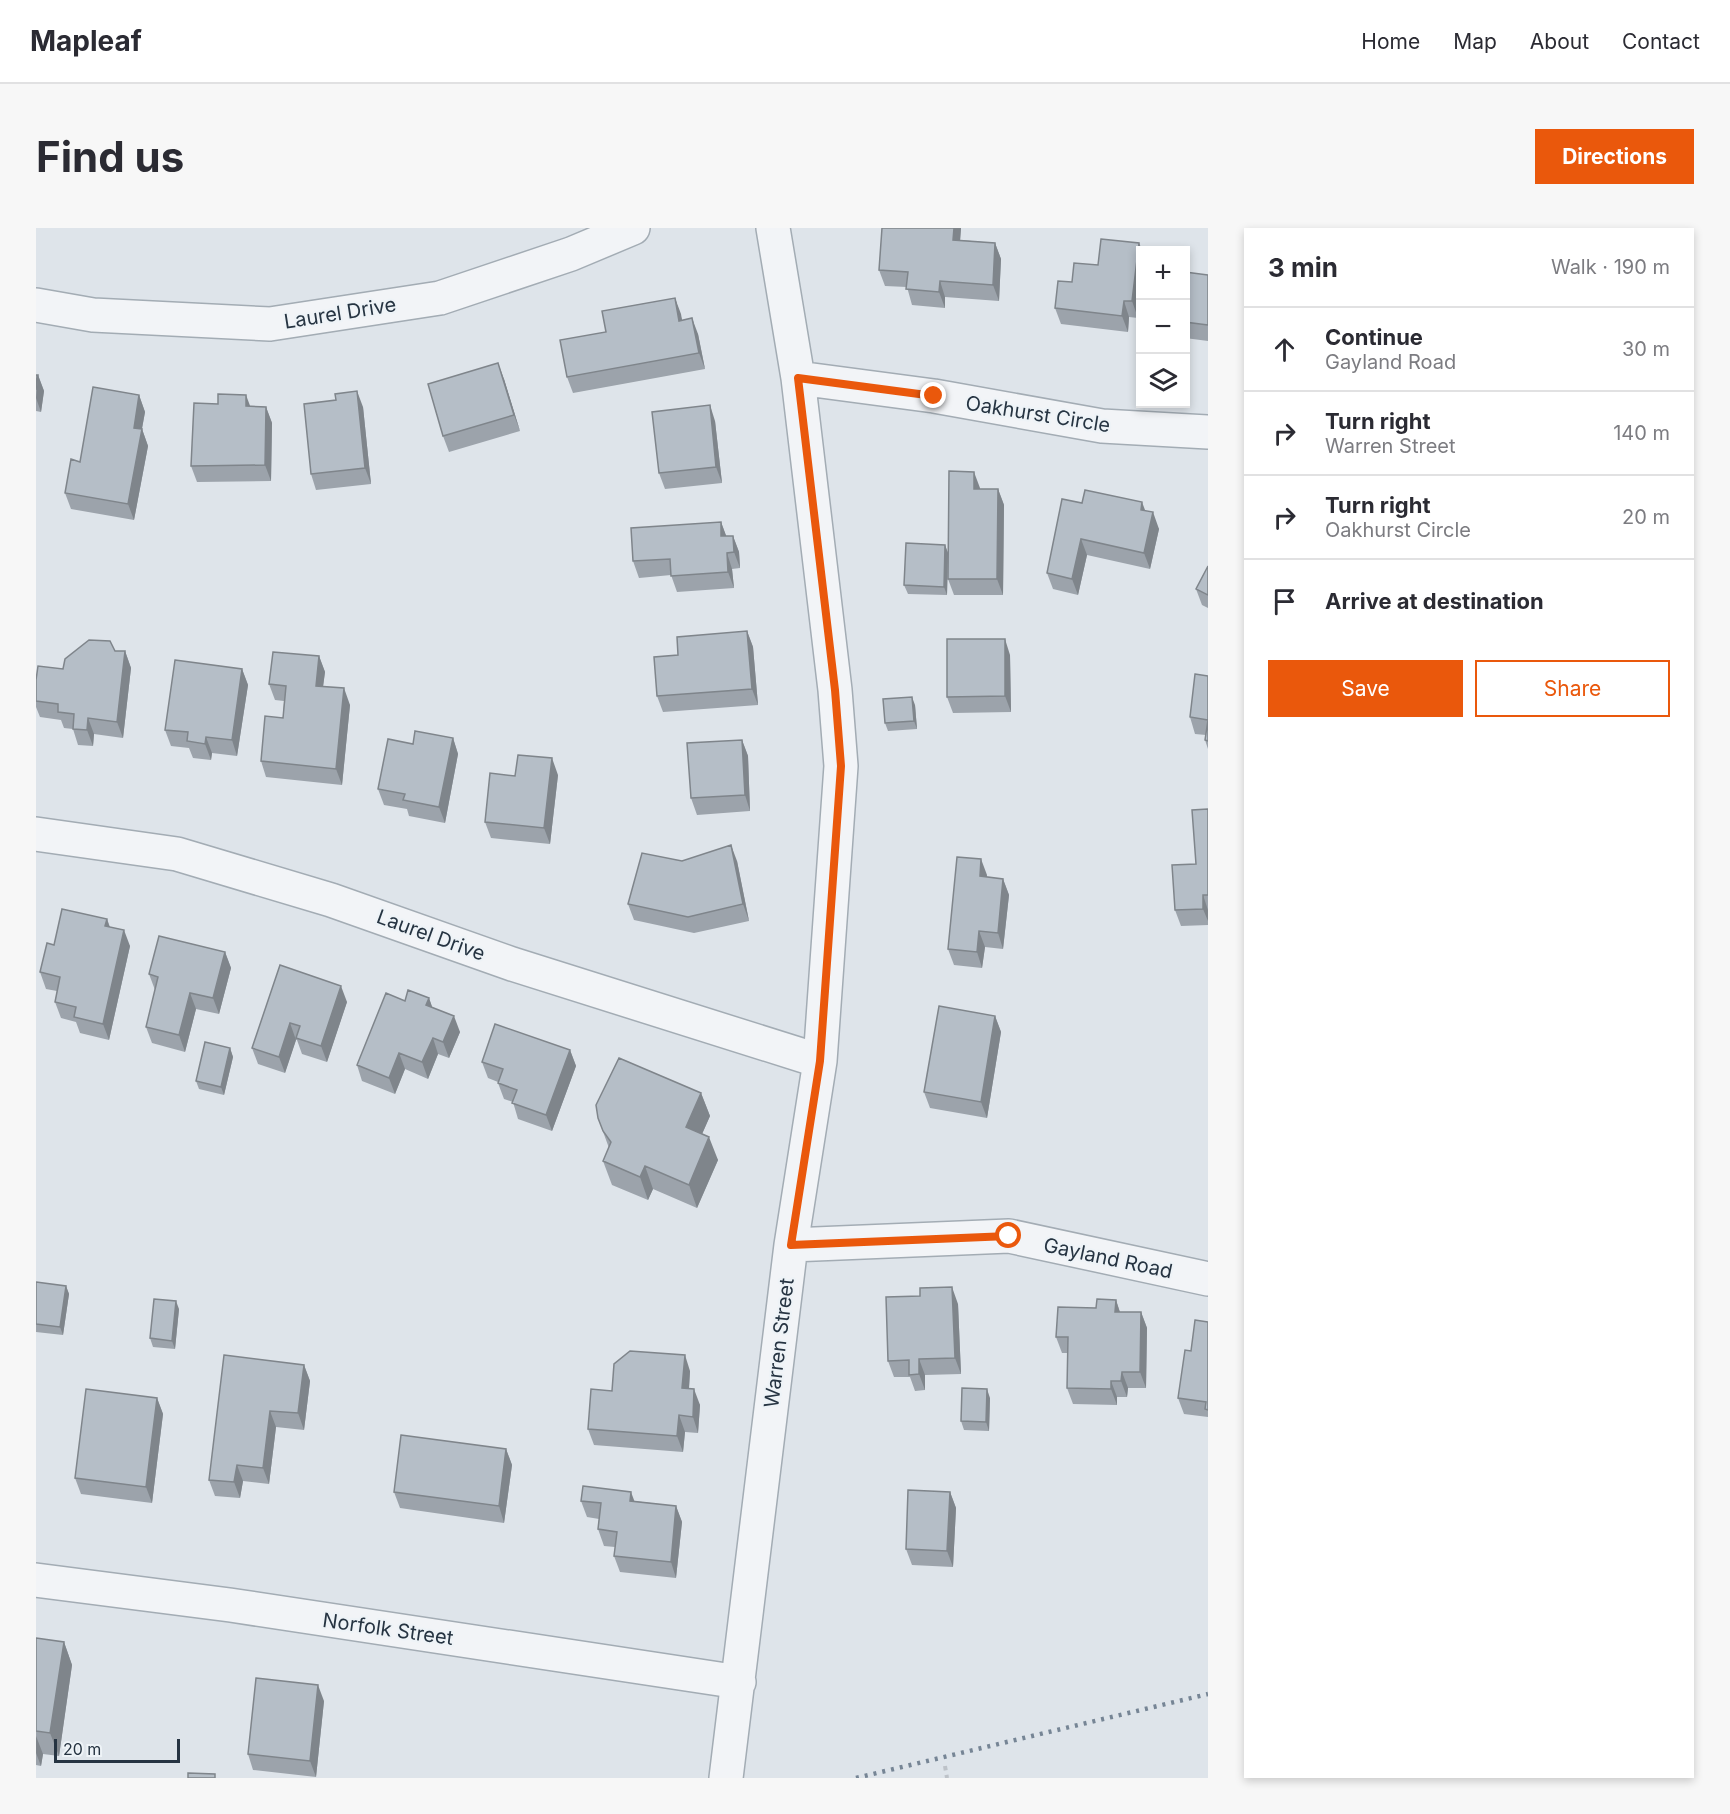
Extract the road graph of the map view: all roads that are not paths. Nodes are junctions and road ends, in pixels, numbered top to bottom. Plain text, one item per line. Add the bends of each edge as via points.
1 (633, 228) edge
2 (773, 228) edge
3 (36, 305) edge
4 (798, 378) junction
5 (1208, 432) edge
6 (36, 834) edge
7 (820, 1061) junction
8 (791, 1245) junction
9 (1208, 1279) edge
10 (36, 1580) edge
11 (739, 1682) junction
12 (726, 1778) edge

1 - 3 street, Laurel Drive via 571,254 440,298 270,324 93,315
2 - 4 street, Warren Street
4 - 5 street, Oakhurst Circle via 934,396 1102,426
4 - 7 street, Warren Street via 841,766
6 - 7 street, Laurel Drive via 177,854 331,900 512,964
7 - 8 street, Warren Street
8 - 9 street, Gayland Road via 1009,1236
8 - 11 street, Warren Street
10 - 11 street, Norfolk Street via 230,1605
11 - 12 street, Warren Street

